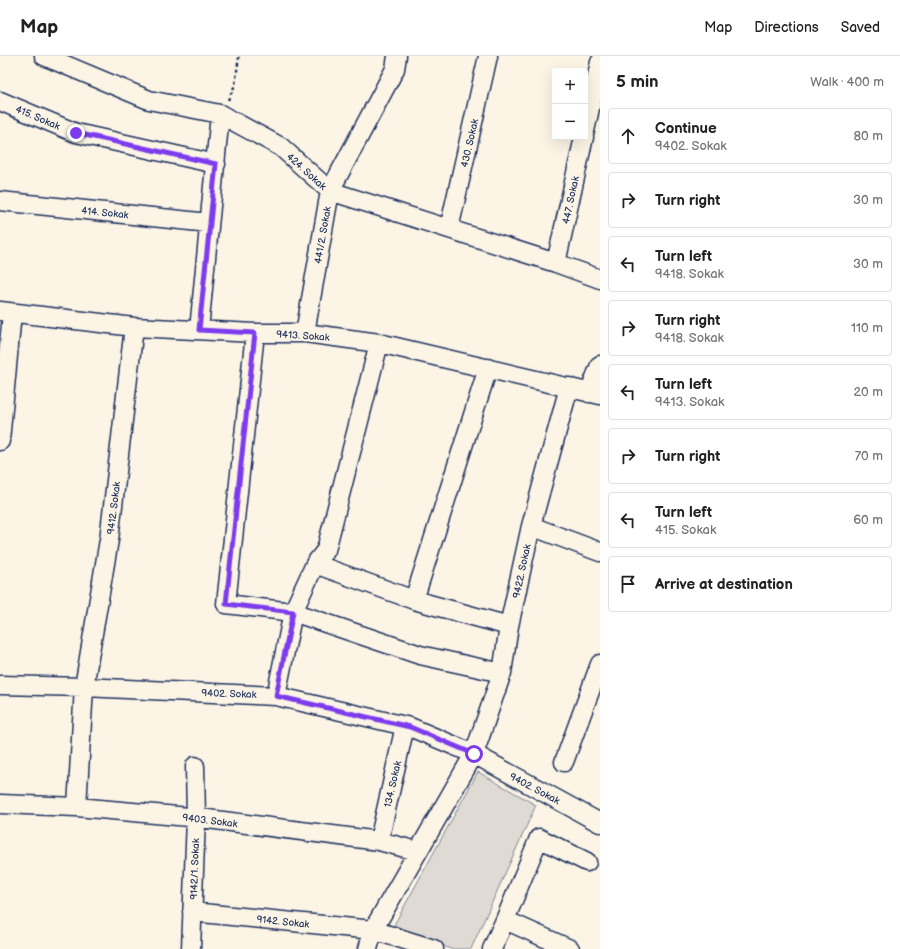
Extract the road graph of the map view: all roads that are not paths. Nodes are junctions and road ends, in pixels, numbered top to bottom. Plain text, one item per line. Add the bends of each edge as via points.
1 (44, 56) edge
2 (397, 56) edge
3 (488, 56) edge
4 (600, 62) edge
5 (0, 101) edge
6 (220, 114) junction
7 (588, 117) edge
8 (583, 140) edge
9 (216, 164) junction
10 (330, 191) junction
11 (0, 201) edge
12 (209, 223) junction
13 (449, 229) junction
14 (556, 263) junction
15 (600, 279) edge
16 (6, 312) edge
17 (134, 327) junction
18 (199, 330) junction
19 (255, 333) junction
20 (306, 333) junction
21 (379, 342) junction
22 (600, 365) edge
23 (488, 368) junction
24 (568, 387) junction
25 (594, 394) edge
26 (0, 441) edge
27 (531, 526) junction
28 (600, 552) edge
29 (315, 564) junction
30 (414, 600) junction
31 (293, 612) junction
32 (510, 626) junction
33 (600, 664) edge
34 (502, 673) junction
35 (0, 685) edge
36 (84, 687) junction
37 (276, 696) junction
38 (405, 726) junction
39 (474, 754) junction
40 (564, 762) dead end
41 (195, 766) dead end
42 (0, 804) edge
43 (77, 807) junction
44 (196, 818) junction
45 (600, 823) edge
46 (379, 841) junction
47 (417, 851) junction
48 (587, 862) dead end
49 (192, 912) junction
50 (505, 920) junction
51 (373, 930) junction
52 (191, 949) edge
53 (368, 949) edge
54 (434, 949) edge
55 (492, 949) edge
56 (570, 949) edge

1 - 6 street, 424. Sokak via 149,100
2 - 10 street, 441/2. Sokak via 395,69
3 - 13 street, 430. Sokak
4 - 7 street
5 - 9 street, 415. Sokak via 76,133
6 - 9 street
6 - 10 street, 424. Sokak via 281,148
8 - 14 street, 447. Sokak
9 - 12 street
10 - 13 street, 424. Sokak
10 - 20 street, 441/2. Sokak
11 - 12 street, 414. Sokak
12 - 18 street
13 - 14 street, 424. Sokak
14 - 15 street, 424. Sokak
16 - 17 street, 9413. Sokak
16 - 26 street
17 - 18 street, 9413. Sokak
17 - 36 street, 9412. Sokak via 109,540
18 - 19 street, 9413. Sokak
19 - 20 street, 9413. Sokak
19 - 31 street via 226,604
20 - 21 street, 9413. Sokak
21 - 23 street, 9413. Sokak
21 - 29 street via 326,550
22 - 25 street
23 - 24 street, 9413. Sokak
23 - 30 street
24 - 25 street, 9413. Sokak
24 - 27 street, 9422. Sokak
27 - 28 street
27 - 32 street, 9422. Sokak
29 - 30 street
29 - 31 street
30 - 32 street
31 - 34 street via 420,655
31 - 37 street
32 - 34 street, 9422. Sokak
33 - 40 street
34 - 39 street, 9422. Sokak
35 - 36 street, 9402. Sokak
36 - 37 street, 9402. Sokak
36 - 43 street, 9412. Sokak
37 - 38 street, 9402. Sokak
38 - 39 street, 9402. Sokak
38 - 46 street, 134. Sokak
39 - 45 street, 9402. Sokak
39 - 47 street, 9422. Sokak
41 - 44 street, 9142/1. Sokak
42 - 43 street, 9403. Sokak
43 - 44 street, 9403. Sokak
44 - 46 street, 9403. Sokak
44 - 49 street, 9142/1. Sokak
46 - 47 street, 9403. Sokak
47 - 51 street, 9422. Sokak
48 - 50 street via 539,838
49 - 51 street, 9142. Sokak
49 - 52 street, 9142/1. Sokak
50 - 55 street
50 - 56 street
51 - 53 street
51 - 54 street, 9142. Sokak

